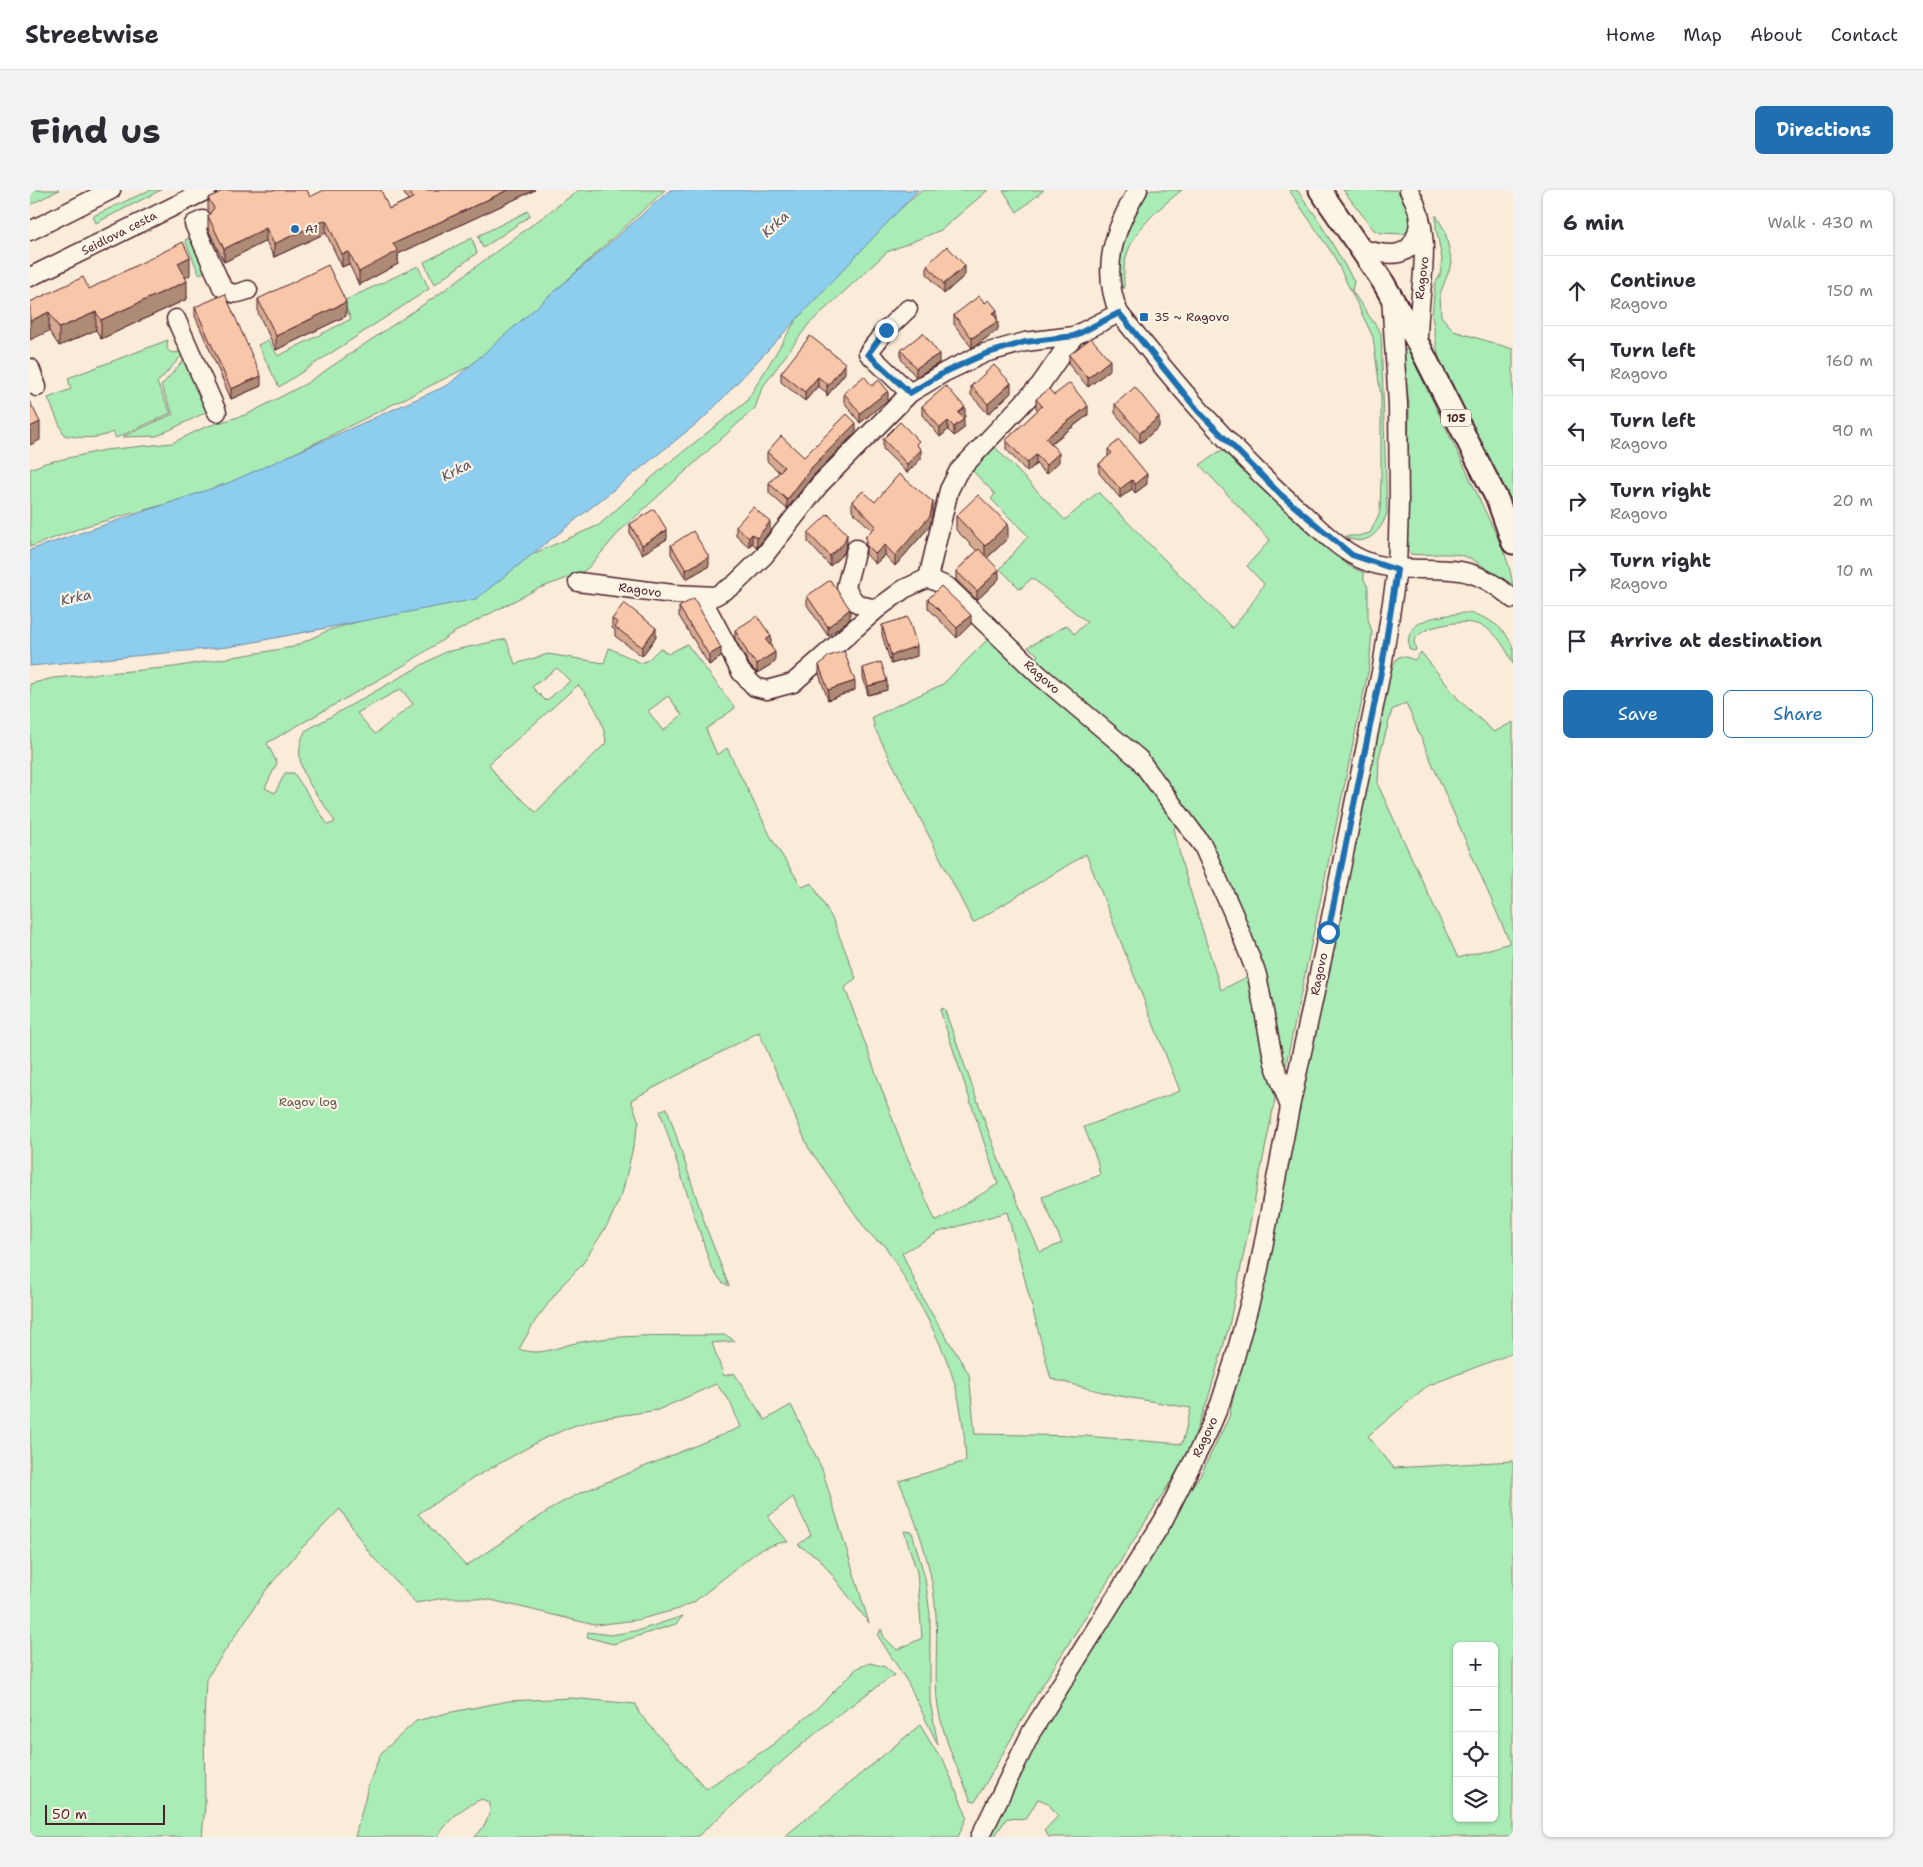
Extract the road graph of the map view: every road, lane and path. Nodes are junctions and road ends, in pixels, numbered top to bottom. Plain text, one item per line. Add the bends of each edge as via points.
1 (111, 190) edge
2 (207, 190) edge
3 (1138, 190) edge
4 (1320, 190) edge
5 (1409, 190) edge
6 (1420, 211) junction
7 (203, 220) dead end
8 (30, 231) edge
9 (1360, 248) junction
10 (30, 276) edge
11 (248, 290) dead end
12 (1390, 296) junction
13 (908, 309) dead end
14 (1119, 313) junction
15 (176, 319) dead end
16 (1074, 336) junction
17 (1418, 344) junction
18 (30, 368) edge
19 (38, 387) dead end
20 (910, 393) junction
21 (217, 412) dead end
22 (1513, 543) edge
23 (856, 549) dead end
24 (1397, 570) junction
25 (928, 578) junction
26 (578, 582) dead end
27 (701, 597) junction
28 (1513, 599) edge
29 (876, 609) junction
30 (1290, 1107) junction
31 (980, 1837) edge

1 - 8 street
2 - 10 street, Seidlova cesta
3 - 14 street via 1123,214 1113,240 1109,268 1113,298
4 - 9 main road, 105
5 - 6 street, Ragovo
6 - 9 street, Ragovo via 1418,232 1404,252 1381,255
6 - 17 street, Ragovo via 1425,239 1417,319
7 - 11 street via 194,224 222,287 236,294
9 - 12 main road, 105
12 - 17 main road, 105
12 - 24 street, Ragovo via 1398,412
13 - 20 street via 868,354
14 - 16 street, Ragovo
14 - 24 street via 1199,412 1280,494 1352,555
15 - 21 street
16 - 20 street, Ragovo via 1025,342 985,354
16 - 25 street, Ragovo via 1040,385 958,472 949,490
17 - 22 main road, 105 via 1498,501
18 - 19 street
20 - 27 street, Ragovo via 820,484 758,562 734,585 715,596
23 - 29 street via 846,587 853,601
24 - 28 street via 1462,572 1500,588
24 - 30 street, Ragovo via 1371,721
25 - 29 street via 904,589
25 - 30 street, Ragovo via 948,587 1039,675 1139,759 1203,846 1258,975 1274,1063
26 - 27 street, Ragovo
27 - 29 street via 741,672 755,687 767,690 793,683
30 - 31 street, Ragovo via 1258,1273 1220,1404 1163,1521 1032,1731

